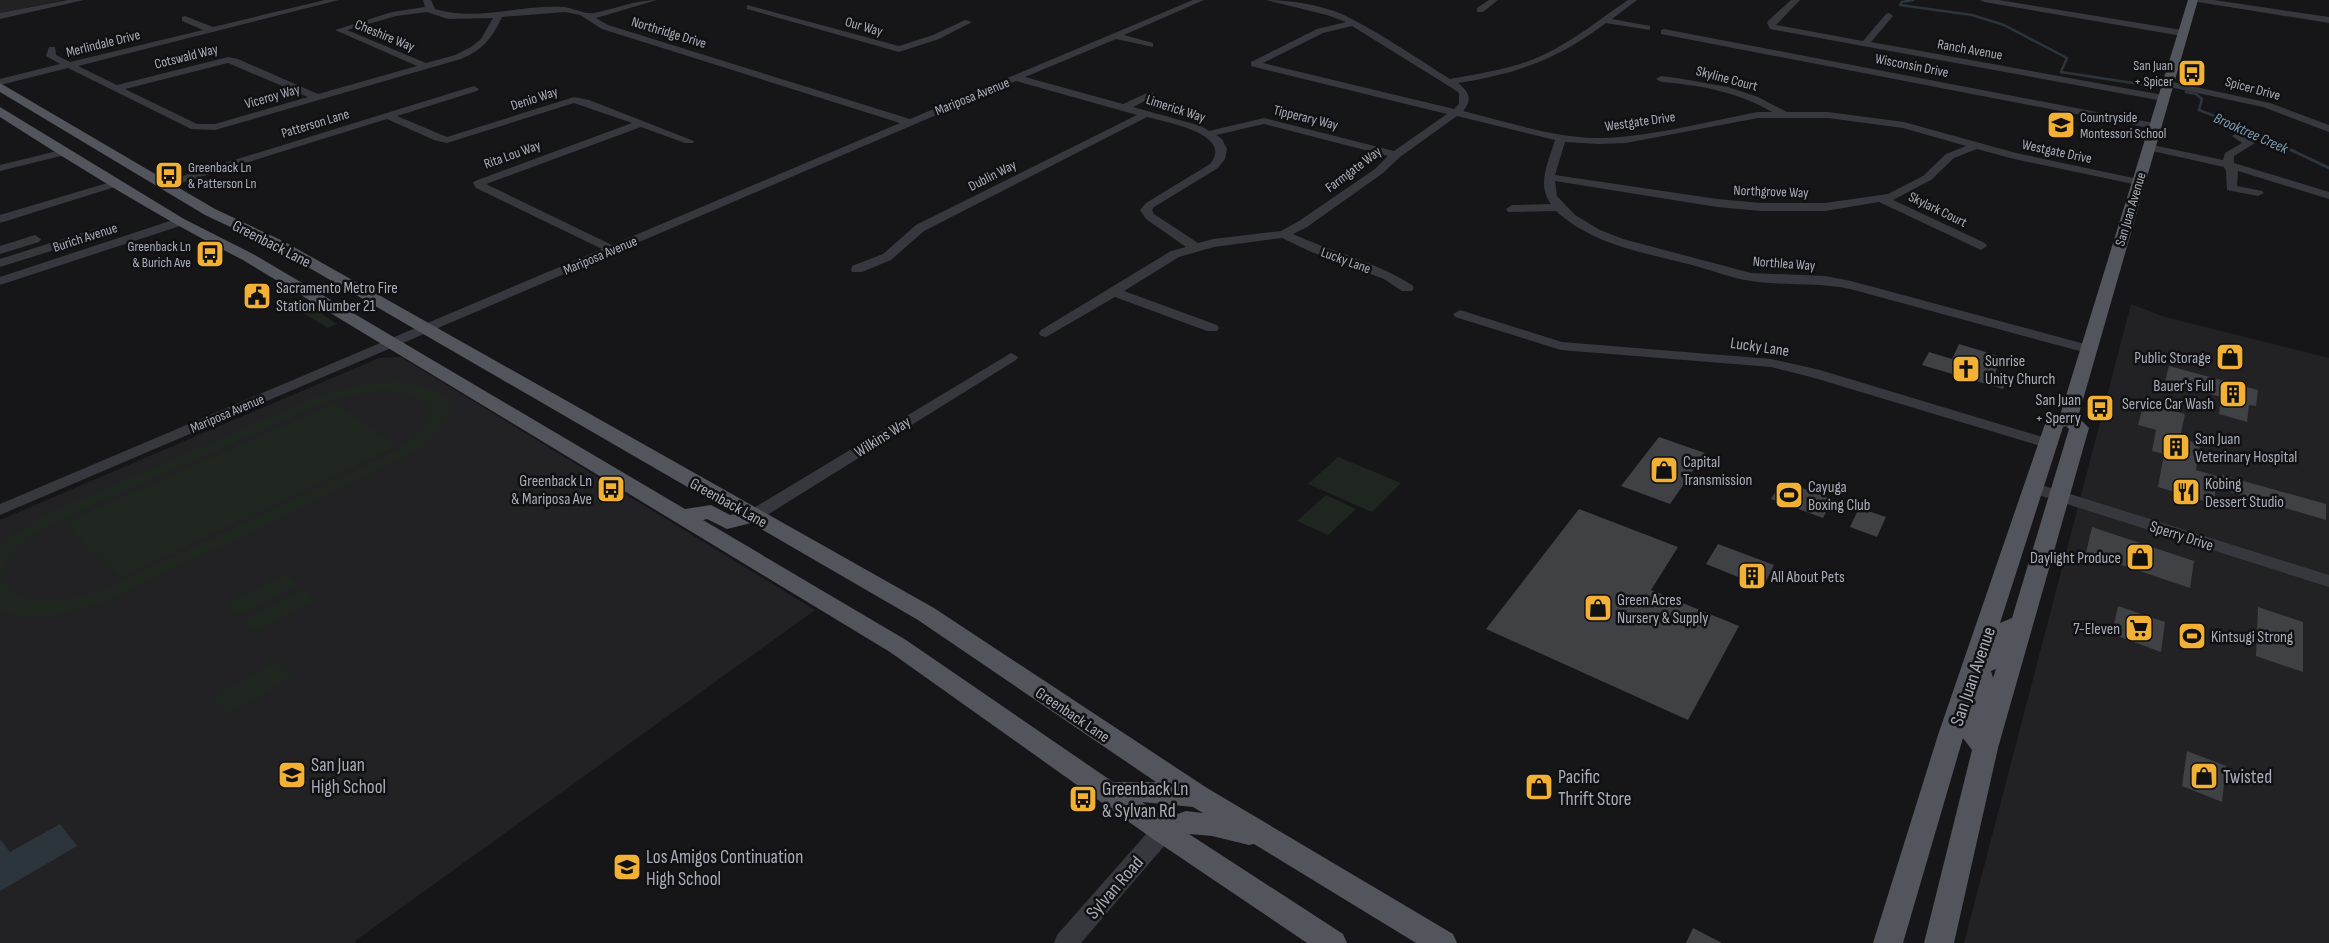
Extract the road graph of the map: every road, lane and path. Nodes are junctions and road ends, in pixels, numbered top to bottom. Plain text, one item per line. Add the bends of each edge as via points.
1 (80, 0) edge
2 (335, 0) edge
3 (550, 0) edge
4 (653, 0) edge
5 (1200, 0) edge
6 (1270, 0) edge
7 (1494, 0) edge
8 (1633, 0) edge
9 (1796, 0) edge
10 (1984, 0) edge
11 (2193, 0) edge
12 (2198, 0) edge
13 (319, 1) edge
14 (761, 3) dead end
15 (428, 4) edge
16 (1480, 10) dead end
17 (547, 11) junction
18 (499, 15) junction
19 (0, 16) edge
20 (1889, 16) dead end
21 (589, 17) junction
22 (185, 19) dead end
23 (1604, 20) junction
24 (2329, 20) edge
25 (968, 22) dead end
26 (1354, 24) junction
27 (1647, 28) dead end
28 (212, 30) junction
29 (1664, 32) dead end
30 (2182, 33) junction
31 (1115, 36) junction
32 (1865, 44) junction
33 (1150, 45) dead end
34 (52, 49) dead end
35 (70, 66) junction
36 (425, 66) junction
37 (1016, 78) junction
38 (1661, 79) dead end
39 (1450, 82) junction
40 (1, 87) edge
41 (116, 88) junction
42 (474, 89) dead end
43 (2165, 91) junction
44 (1150, 95) dead end
45 (316, 97) junction
46 (1124, 108) junction
47 (0, 111) edge
48 (1456, 113) junction
49 (1146, 114) junction
50 (1783, 114) junction
51 (388, 116) junction
52 (908, 122) junction
53 (642, 123) junction
54 (2154, 126) junction
55 (2329, 129) edge
56 (1208, 134) junction
57 (2238, 136) dead end
58 (1561, 138) junction
59 (689, 141) dead end
60 (1977, 146) junction
61 (2148, 148) junction
62 (65, 152) junction
63 (1396, 155) junction
64 (46, 157) joint
65 (2228, 165) junction
66 (0, 170) edge
67 (1549, 177) junction
68 (2138, 182) junction
69 (114, 184) junction
70 (164, 184) junction
71 (2258, 193) dead end
72 (2329, 196) edge
73 (1882, 199) junction
74 (1559, 207) junction
75 (1512, 209) dead end
76 (0, 219) edge
77 (230, 221) junction
78 (179, 222) junction
79 (98, 232) dead end
80 (1284, 234) junction
81 (35, 239) dead end
82 (1195, 246) junction
83 (1981, 246) dead end
84 (0, 250) edge
85 (613, 250) junction
86 (0, 263) edge
87 (314, 264) junction
88 (857, 269) dead end
89 (280, 276) junction
90 (0, 281) edge
91 (1407, 288) dead end
92 (1112, 291) junction
93 (1460, 314) dead end
94 (1212, 328) dead end
95 (425, 329) junction
96 (1046, 333) dead end
97 (391, 343) junction
98 (2087, 349) junction
99 (1011, 357) dead end
100 (2068, 418) junction
101 (2050, 444) junction
102 (2035, 488) junction
103 (2060, 496) junction
104 (0, 510) edge
105 (681, 516) junction
106 (753, 516) junction
107 (2329, 581) edge
108 (2022, 623) junction
109 (1977, 663) junction
110 (1985, 748) junction
111 (1108, 793) junction
112 (1198, 796) junction
113 (1163, 831) junction
114 (1268, 838) junction
115 (1066, 943) edge
116 (1332, 943) edge
117 (1442, 943) edge
118 (1888, 943) edge
119 (1939, 943) edge

1 - 19 street
2 - 13 street, Merlindale Drive
3 - 17 street
4 - 21 street
5 - 31 street, Mariposa Avenue
6 - 26 street via 1329,13
7 - 16 street
8 - 23 street
9 - 32 street, Ranch Avenue via 1771,24 1773,27
10 - 30 street
11 - 30 main road, San Juan Avenue
12 - 24 street
13 - 28 street, Merlindale Drive
14 - 25 street, Our Way via 750,7 899,49 936,38
15 - 18 street, Northridge Drive via 436,14 452,17
15 - 36 street, Cheshire Way via 339,30
17 - 18 street, Northridge Drive
17 - 21 street, Northridge Drive via 576,12
18 - 36 street, Viceroy Way via 480,47
20 - 32 street
21 - 52 street, Northridge Drive via 605,27
22 - 28 street
23 - 27 street
23 - 39 street via 1559,51 1532,64
26 - 39 street
26 - 48 street, Westgate Drive via 1320,31 1254,64
28 - 35 street, Merlindale Drive
29 - 54 street, Wisconsin Drive
30 - 43 main road, San Juan Avenue
31 - 33 street
31 - 37 street, Mariposa Avenue
32 - 43 street, Ranch Avenue
34 - 35 street, Viceroy Way via 51,56
35 - 40 street, Merlindale Drive
35 - 41 street, Viceroy Way
36 - 45 street, Viceroy Way
37 - 46 street, Limerick Way
37 - 52 street, Mariposa Avenue
38 - 50 street, Skyline Court via 1736,92
39 - 48 street via 1463,92 1465,98
40 - 70 main road, Greenback Lane
41 - 45 street, Cotswald Way via 228,60
41 - 45 street, Viceroy Way via 195,127 204,128
42 - 51 street, Patterson Lane
43 - 54 main road, San Juan Avenue
43 - 55 street, Spicer Drive via 2266,105
44 - 46 street
46 - 49 street, Limerick Way
47 - 62 main road, Greenback Lane
48 - 58 street, Westgate Drive
48 - 63 street, Farmgate Way
49 - 56 street, Limerick Way
49 - 88 street, Dublin Way via 920,228 886,257
50 - 58 street, Westgate Drive via 1741,117 1626,140
50 - 60 street, Westgate Drive via 1828,115 1885,122
51 - 53 street, Denio Way via 447,140 574,100
51 - 70 street, Patterson Lane
52 - 85 street, Mariposa Avenue
53 - 59 street, Denio Way
53 - 85 street, Rita Lou Way via 479,183
54 - 61 main road, San Juan Avenue
56 - 63 street, Tipperary Way via 1264,121
56 - 82 street, Limerick Way via 1218,141 1222,149 1220,159 1206,173 1146,210
57 - 65 street via 2250,143 2231,153
58 - 67 street
60 - 68 street, Westgate Drive
60 - 73 street, Northgrove Way via 1950,156 1926,178
61 - 65 street
61 - 68 main road, San Juan Avenue
62 - 64 street
62 - 69 main road, Greenback Lane
63 - 80 street, Farmgate Way via 1319,214
64 - 66 street
65 - 71 street via 2232,171 2231,188
65 - 72 street
67 - 73 street, Northgrove Way via 1761,207 1825,207
67 - 74 street, Northlea Way via 1551,196
68 - 98 main road, San Juan Avenue
69 - 70 main road
69 - 76 street
69 - 78 main road, Greenback Lane
70 - 77 main road, Greenback Lane
73 - 83 street, Skylark Court
74 - 75 street
74 - 98 street, Northlea Way via 1596,233 1718,270 1751,277 1825,280 1851,285
77 - 78 main road via 209,224 196,219
77 - 87 main road, Greenback Lane
78 - 89 main road, Greenback Lane
78 - 90 street, Burich Avenue
79 - 86 street
80 - 82 street, Farmgate Way
80 - 91 street, Lucky Lane via 1389,276
81 - 84 street
82 - 92 street, Farmgate Way via 1154,265
85 - 95 street, Mariposa Avenue
87 - 89 main road
87 - 95 main road, Greenback Lane
89 - 97 main road, Greenback Lane
92 - 94 street
92 - 96 street, Farmgate Way
93 - 101 street, Lucky Lane via 1561,346 1771,363 1815,373
95 - 97 street, Mariposa Avenue
95 - 106 main road, Greenback Lane
97 - 104 street, Mariposa Avenue
97 - 105 main road, Greenback Lane
98 - 100 main road, San Juan Avenue
99 - 106 street, Wilkins Way
100 - 101 main road, San Juan Avenue via 2055,424
100 - 103 main road, San Juan Avenue via 2079,428
101 - 102 main road, San Juan Avenue
102 - 103 street, Sperry Drive
102 - 109 main road, San Juan Avenue
103 - 107 street, Sperry Drive
103 - 108 main road, San Juan Avenue
105 - 106 main road via 711,512 727,522
105 - 111 main road, Greenback Lane via 898,646
106 - 112 main road, Greenback Lane via 926,614
108 - 109 main road via 2002,632 1992,662
108 - 110 main road, San Juan Avenue
109 - 110 main road via 1984,688 1972,732
109 - 118 main road, San Juan Avenue via 1951,735
110 - 119 main road, San Juan Avenue
111 - 112 main road via 1142,791
111 - 113 main road, Greenback Lane
112 - 114 main road, Greenback Lane
113 - 114 main road via 1186,822 1212,824
113 - 115 street, Sylvan Road
113 - 116 main road, Greenback Lane
114 - 117 main road, Greenback Lane

